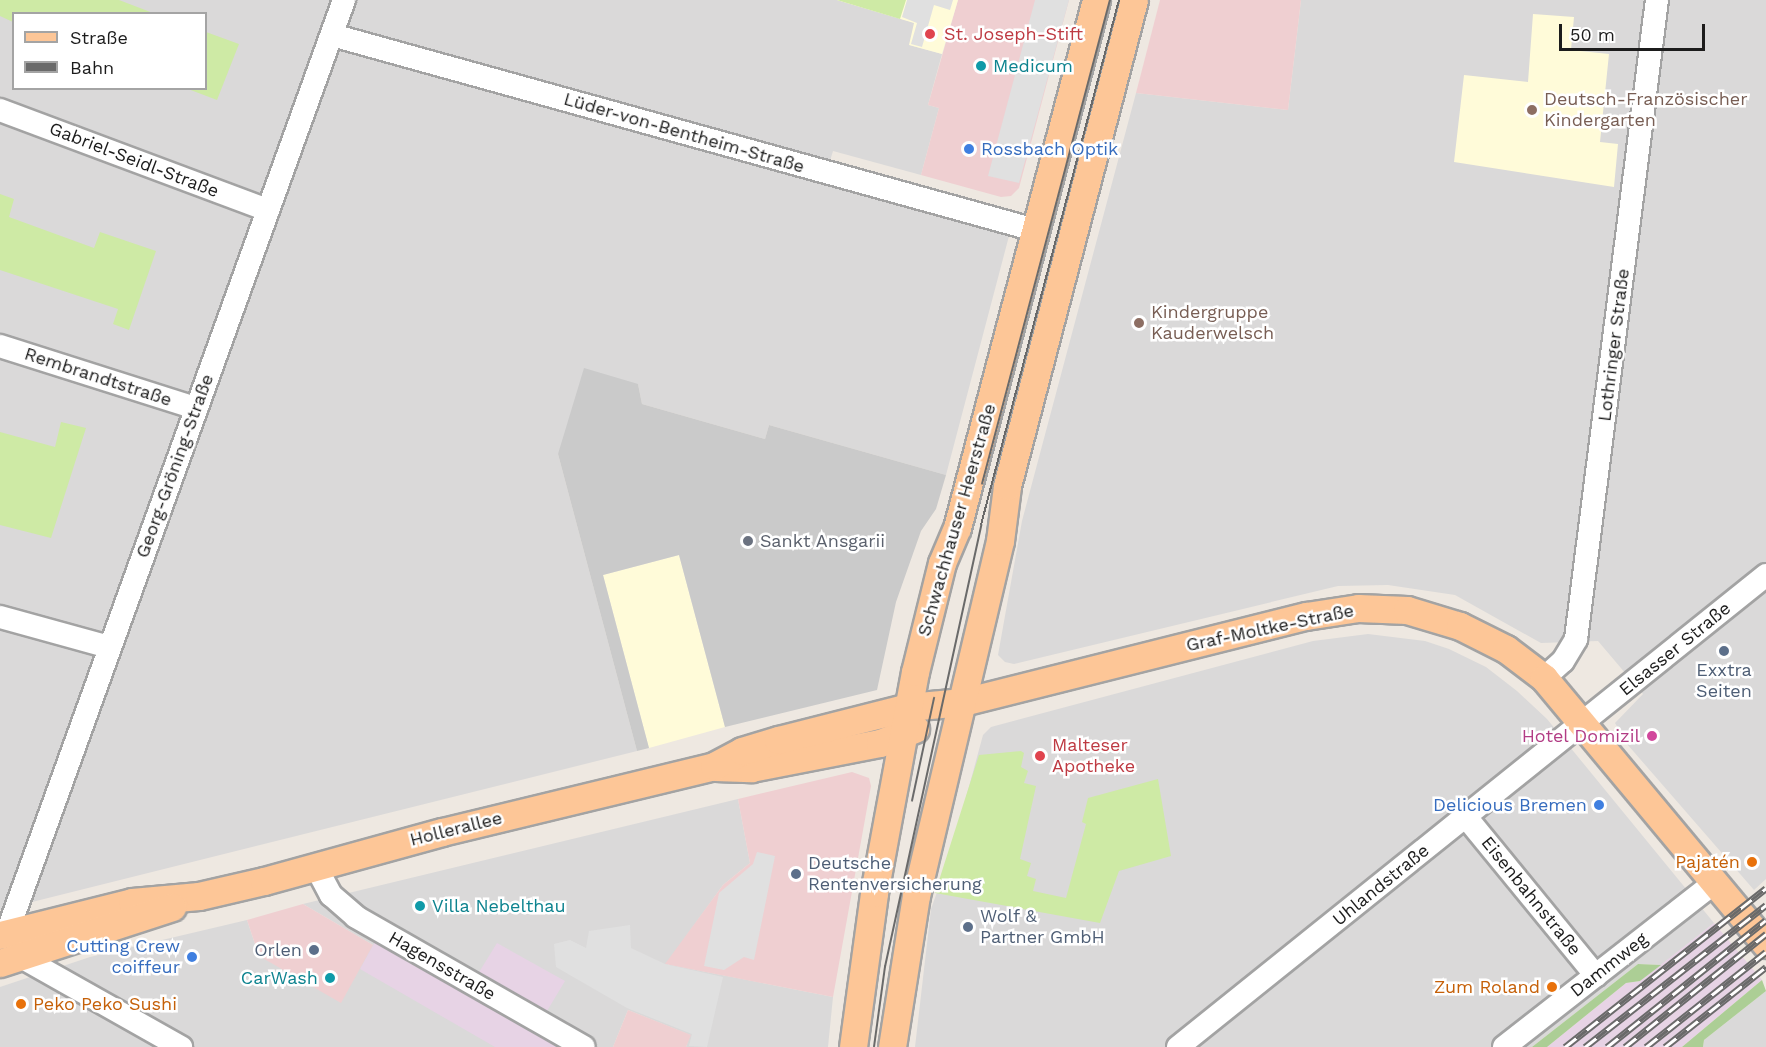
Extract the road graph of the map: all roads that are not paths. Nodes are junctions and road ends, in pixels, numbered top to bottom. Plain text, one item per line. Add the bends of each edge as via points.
1 (344, 0) edge
2 (1096, 0) edge
3 (1134, 0) edge
4 (1657, 0) edge
5 (332, 35) junction
6 (0, 110) edge
7 (268, 210) junction
8 (1035, 231) junction
9 (0, 346) edge
10 (196, 408) junction
11 (1766, 575) edge
12 (0, 617) edge
13 (109, 647) junction
14 (1544, 678) junction
15 (963, 702) junction
16 (908, 707) junction
17 (1583, 723) junction
18 (902, 736) junction
19 (714, 766) junction
20 (1466, 817) junction
21 (316, 867) junction
22 (1714, 883) junction
23 (199, 896) junction
24 (4, 934) edge
25 (1766, 944) edge
26 (10, 960) edge
27 (1596, 976) junction
28 (181, 1047) edge
29 (584, 1047) edge
30 (853, 1047) edge
31 (892, 1047) edge
32 (1178, 1047) edge
33 (1504, 1047) edge

1 - 5 street, Georg-Gröning-Straße
2 - 8 main road, Schwachhauser Heerstraße
3 - 15 main road, Schwachhauser Heerstraße via 1007,486 1000,541
4 - 14 street, Lothringer Straße via 1576,639 1563,661
5 - 7 street, Georg-Gröning-Straße
5 - 8 street, Lüder-von-Bentheim-Straße
6 - 7 street, Gabriel-Seidl-Straße
7 - 10 street, Georg-Gröning-Straße
8 - 16 main road, Schwachhauser Heerstraße via 957,528 942,563
9 - 10 street, Rembrandtstraße
10 - 13 street, Georg-Gröning-Straße
11 - 17 street, Elsasser Straße
12 - 13 street
13 - 24 street, Georg-Gröning-Straße
14 - 15 main road, Graf-Moltke-Straße via 1506,649 1460,626 1407,610 1358,608 1306,616
14 - 17 main road, Graf-Moltke-Straße
15 - 16 main road, Hollerallee
15 - 18 main road, Hollerallee
15 - 31 main road, Schwachhauser Heerstraße via 915,896
16 - 18 main road, Schwachhauser Heerstraße
16 - 19 main road, Hollerallee via 778,740 742,751
17 - 20 street, Uhlandstraße
17 - 22 main road, Graf-Moltke-Straße
18 - 19 main road, Hollerallee via 752,768
18 - 30 main road, Schwachhauser Heerstraße via 874,893
19 - 21 main road, Hollerallee
20 - 27 street, Eisenbahnstraße
20 - 32 street, Uhlandstraße
21 - 23 main road, Hollerallee
21 - 29 street, Hagensstraße via 331,895 356,917
22 - 25 main road, Graf-Moltke-Straße
22 - 27 street, Dammweg
23 - 24 main road, Hollerallee via 132,902
23 - 26 main road, Hollerallee via 137,921
26 - 28 street
27 - 33 street, Dammweg

